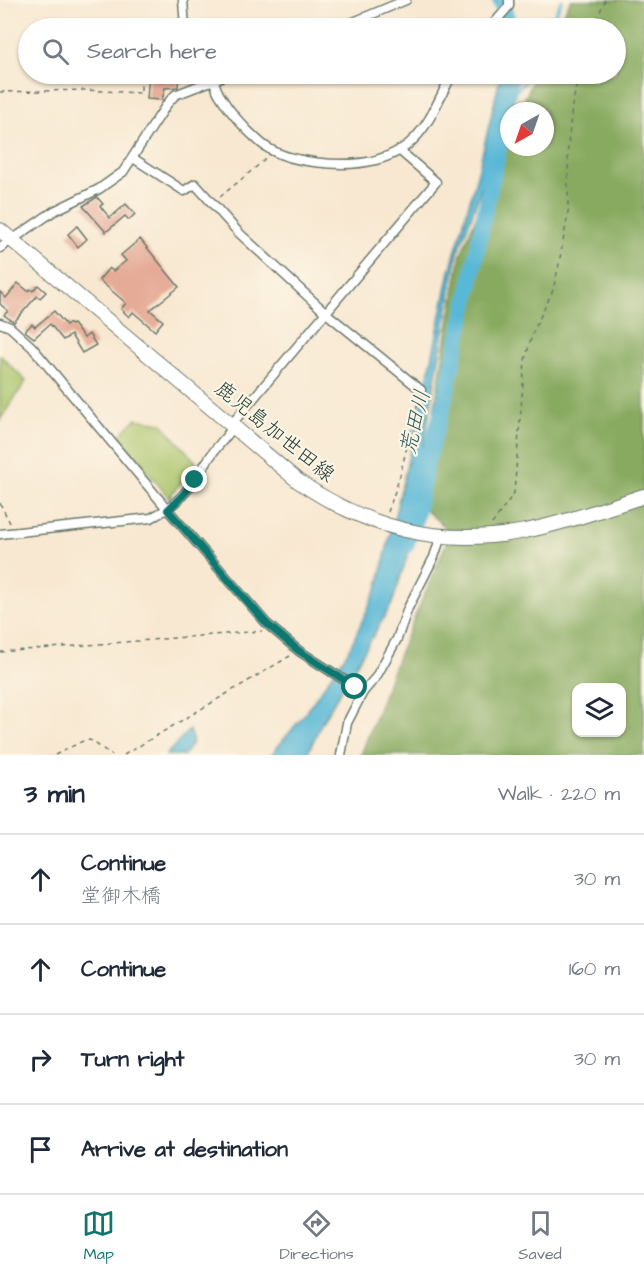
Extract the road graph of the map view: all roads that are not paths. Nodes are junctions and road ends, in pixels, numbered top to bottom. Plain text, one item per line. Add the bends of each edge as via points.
1 (183, 0) edge
2 (406, 0) edge
3 (509, 3) edge
4 (184, 18) edge
5 (363, 18) edge
6 (498, 18) edge
7 (196, 84) edge
8 (215, 84) edge
9 (448, 84) edge
10 (399, 150) junction
11 (133, 158) junction
12 (0, 230) edge
13 (11, 239) junction
14 (0, 248) edge
15 (326, 313) junction
16 (0, 323) edge
17 (421, 390) road end
18 (234, 426) junction
19 (644, 496) edge
20 (168, 510) junction
21 (0, 534) edge
22 (434, 535) junction
23 (359, 689) junction
24 (340, 755) edge

1 - 4 street
2 - 5 street
3 - 6 street
7 - 11 street via 175,95
8 - 10 street via 239,120 274,152 342,164 378,160
9 - 10 street via 425,126
10 - 15 street via 436,182
11 - 13 street via 123,172 99,189 54,211
11 - 15 street via 184,191 195,184 238,232
12 - 13 main road, 鹿児島加世田線
13 - 14 street
13 - 18 main road, 鹿児島加世田線
15 - 17 street
15 - 18 street
16 - 20 street via 33,346
18 - 20 street
18 - 22 main road, 鹿児島加世田線 via 298,481 343,509 383,525
19 - 22 main road, 鹿児島加世田線 via 520,532 483,537
20 - 21 street via 152,518
20 - 23 street via 274,630
22 - 23 street via 434,557 397,639 376,677
23 - 24 street

